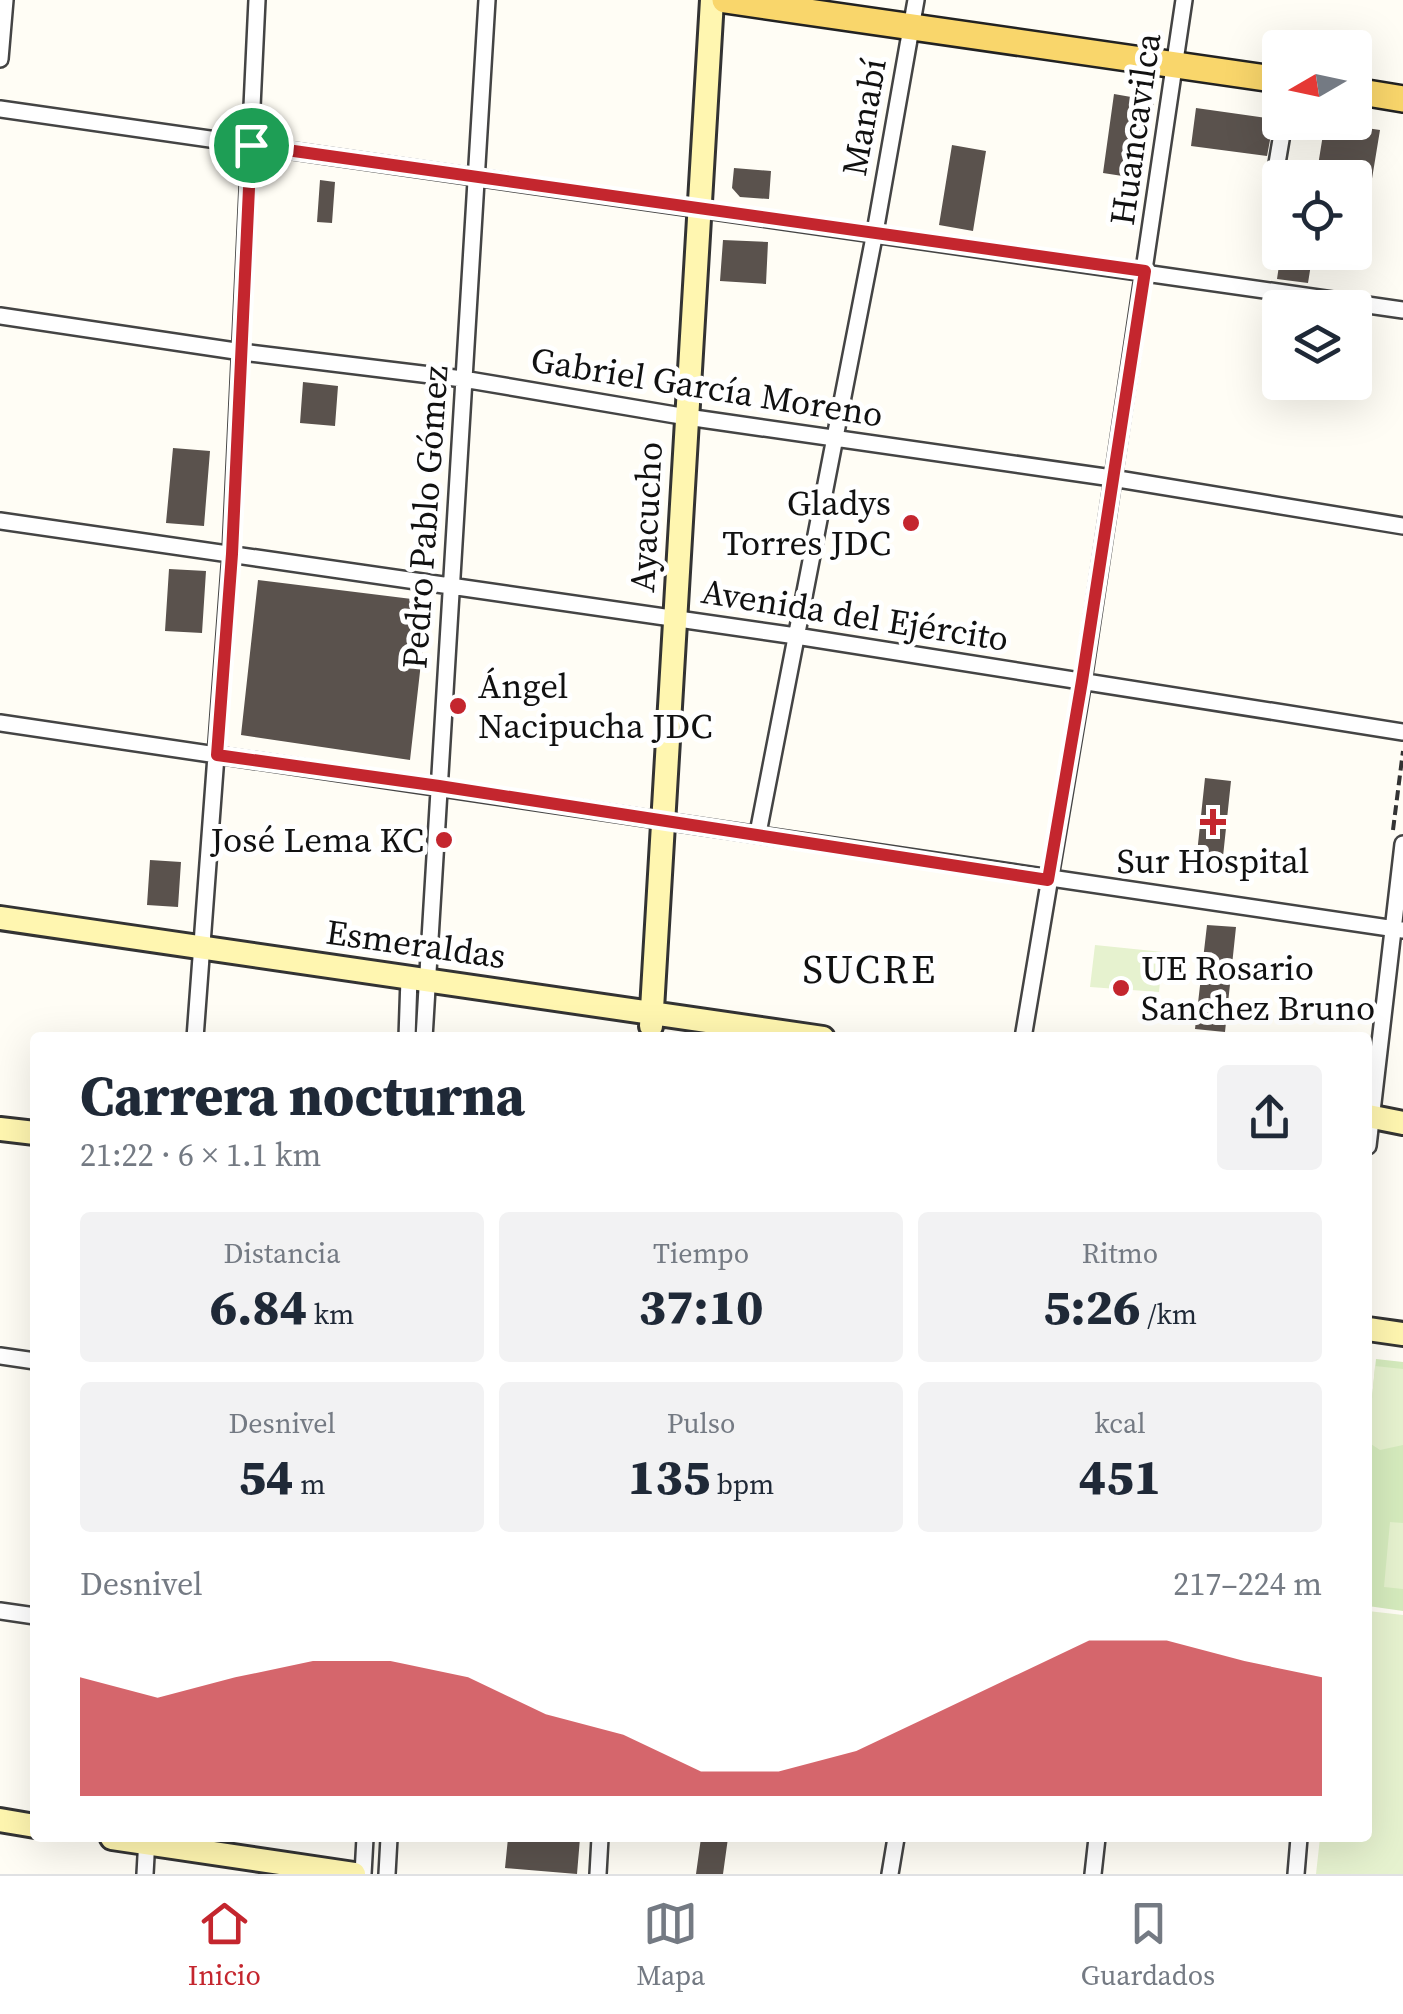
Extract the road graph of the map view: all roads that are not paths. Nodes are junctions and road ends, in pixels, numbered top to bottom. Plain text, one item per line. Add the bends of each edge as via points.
1 (4, 0) edge
2 (257, 0) edge
3 (486, 0) edge
4 (712, 0) edge
5 (724, 0) edge
6 (1184, 0) edge
7 (913, 13) edge
8 (0, 59) edge
9 (1174, 64) junction
10 (1262, 77) edge
11 (1372, 94) edge
12 (1403, 98) edge
13 (0, 109) edge
14 (251, 145) junction
15 (475, 178) junction
16 (700, 208) junction
17 (875, 232) junction
18 (1145, 271) junction
19 (1403, 310) edge
20 (0, 316) edge
21 (242, 352) junction
22 (464, 379) junction
23 (687, 417) junction
24 (834, 438) junction
25 (1112, 478) junction
26 (0, 521) edge
27 (1403, 526) edge
28 (232, 554) junction
29 (449, 584) junction
30 (675, 618) junction
31 (796, 636) junction
32 (1082, 681) junction
33 (0, 724) edge
34 (1403, 732) edge
35 (217, 755) junction
36 (439, 786) junction
37 (664, 820) junction
38 (758, 834) junction
39 (1403, 844) edge
40 (1048, 880) junction
41 (0, 918) edge
42 (1398, 929) edge
43 (0, 932) edge
44 (200, 954) junction
45 (419, 986) junction
46 (651, 1025) edge
47 (195, 1032) edge
48 (408, 1032) edge
49 (423, 1032) edge
50 (696, 1032) edge
51 (744, 1032) edge
52 (1024, 1032) edge
53 (1372, 1107) edge
54 (1403, 1123) edge
55 (1372, 1128) edge
56 (0, 1129) edge
57 (1372, 1129) edge
58 (30, 1133) edge
59 (1403, 1136) edge
60 (0, 1143) edge
61 (30, 1147) edge
62 (1372, 1330) edge
63 (1403, 1334) edge
64 (0, 1356) edge
65 (30, 1360) edge
66 (0, 1611) edge
67 (30, 1615) edge
68 (0, 1820) edge
69 (30, 1825) edge
70 (147, 1842) edge
71 (159, 1842) edge
72 (366, 1842) edge
73 (389, 1842) edge
74 (600, 1842) edge
75 (895, 1842) edge
76 (1096, 1842) edge
77 (1300, 1842) edge
78 (145, 1874) edge
79 (354, 1874) edge
80 (364, 1874) edge
81 (388, 1874) edge
82 (598, 1874) edge
83 (890, 1874) edge
84 (1093, 1874) edge
85 (1296, 1874) edge

1 - 8 street
2 - 14 street
3 - 15 street, Pedro Pablo Gómez
4 - 16 main road, Ayacucho
5 - 7 main road
6 - 9 street, Huancavilca
7 - 9 main road
7 - 17 street, Manabí
9 - 10 main road
9 - 18 street, Huancavilca
11 - 12 main road
13 - 14 street
14 - 15 street
14 - 21 street
15 - 16 street
15 - 22 street, Pedro Pablo Gómez
16 - 17 street
16 - 23 main road, Ayacucho
17 - 18 street
17 - 24 street, Manabí
18 - 19 street
18 - 25 street, Huancavilca
20 - 21 street, Gabriel García Moreno
21 - 22 street, Gabriel García Moreno
21 - 28 street
22 - 23 street, Gabriel García Moreno
22 - 29 street, Pedro Pablo Gómez
23 - 24 street, Gabriel García Moreno
23 - 30 main road, Ayacucho
24 - 25 street, Gabriel García Moreno
24 - 31 street, Manabí
25 - 27 street, Gabriel García Moreno
25 - 32 street, Huancavilca
26 - 28 street, Avenida del Ejército
28 - 29 street, Avenida del Ejército
28 - 35 street
29 - 30 street, Avenida del Ejército
29 - 36 street, Pedro Pablo Gómez
30 - 31 street, Avenida del Ejército
30 - 37 main road, Ayacucho
31 - 32 street, Avenida del Ejército
31 - 38 street, Manabí
32 - 34 street, Avenida del Ejército
32 - 40 street, Huancavilca
33 - 35 street
35 - 36 street
35 - 44 street
36 - 37 street
36 - 45 street, Pedro Pablo Gómez
37 - 38 street
37 - 46 main road, Ayacucho
38 - 40 street
39 - 42 street
40 - 42 street
40 - 52 street, Huancavilca
41 - 44 main road, Esmeraldas
42 - 53 street
43 - 44 main road, Esmeraldas
44 - 45 main road, Esmeraldas
44 - 47 street
45 - 46 main road, Esmeraldas
45 - 48 street, Pedro Pablo Gómez
45 - 49 street, Pedro Pablo Gómez
46 - 50 main road, Esmeraldas
46 - 51 main road, Esmeraldas
54 - 55 main road
56 - 58 main road
57 - 59 main road
60 - 61 main road
62 - 63 main road
64 - 65 street
66 - 67 street
68 - 69 main road
70 - 78 street
71 - 79 main road
72 - 80 street
73 - 81 street
74 - 82 street
75 - 83 street
76 - 84 street
77 - 85 street

